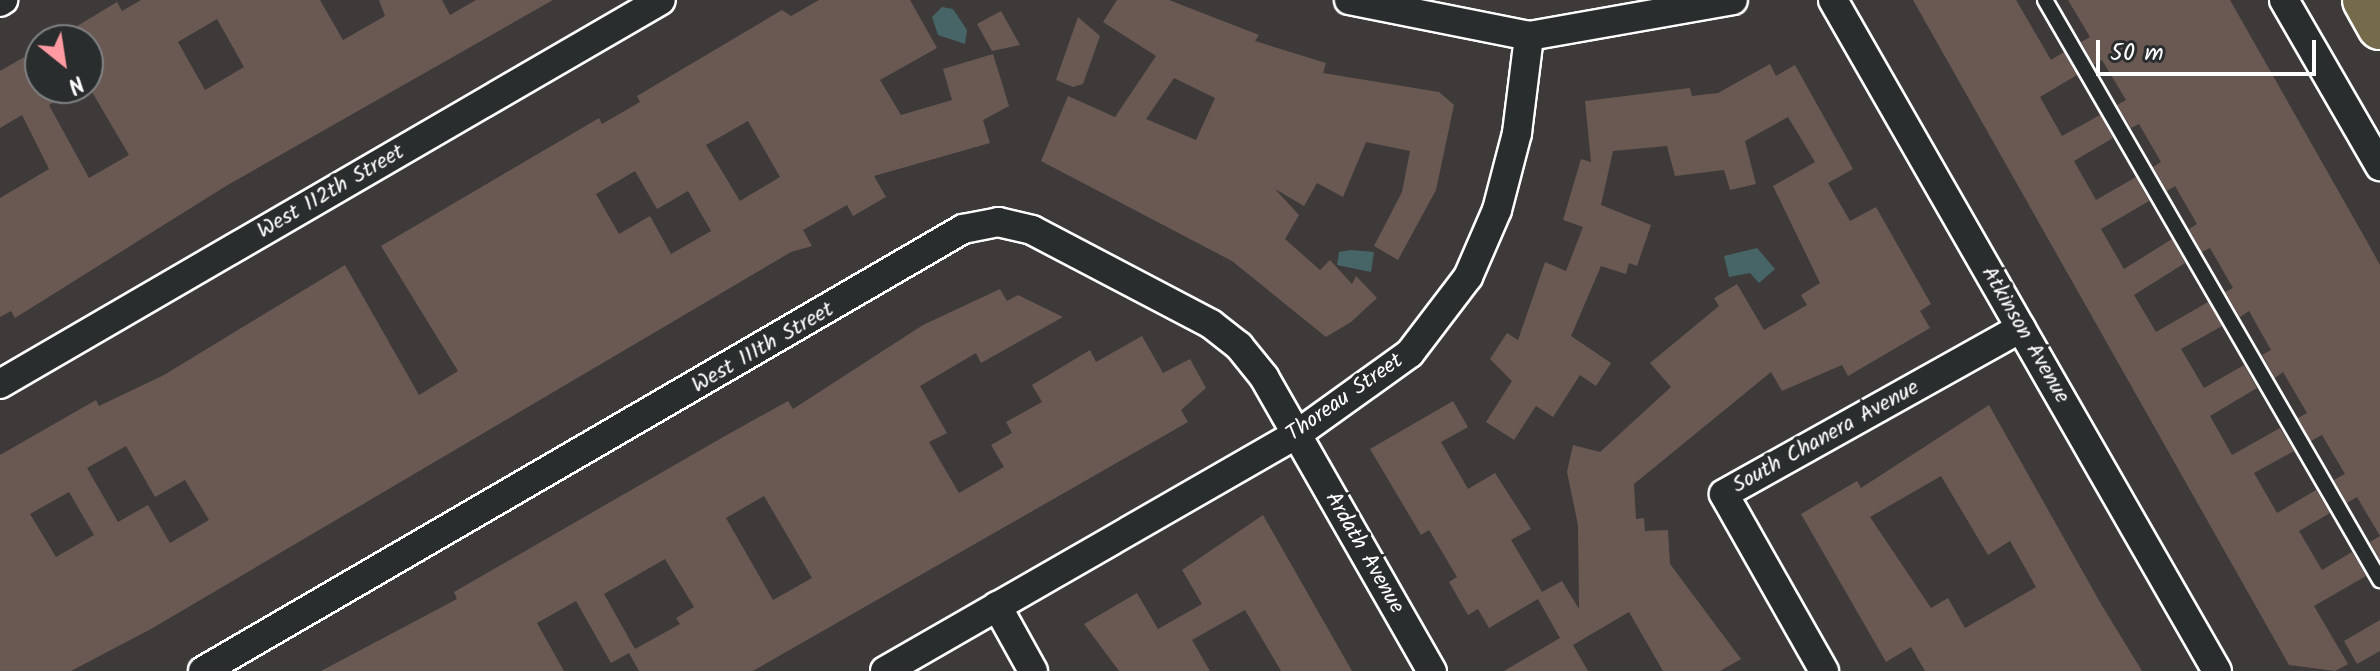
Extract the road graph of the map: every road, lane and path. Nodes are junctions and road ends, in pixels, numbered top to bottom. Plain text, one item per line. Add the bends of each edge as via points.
1 (661, 0) edge
2 (1349, 0) edge
3 (1733, 0) edge
4 (1833, 0) edge
5 (2045, 0) edge
6 (2284, 0) edge
7 (2365, 0) edge
8 (2380, 27) edge
9 (1529, 36) junction
10 (2380, 166) edge
11 (2021, 328) junction
12 (0, 384) edge
13 (1296, 435) junction
14 (2380, 580) edge
15 (997, 606) junction
16 (203, 671) edge
17 (885, 671) edge
18 (1033, 671) edge
19 (1432, 671) edge
20 (1824, 671) edge
21 (2217, 671) edge

1 - 12 street, West 112th Street
2 - 9 street
3 - 9 street
4 - 11 street, Atkinson Avenue
5 - 14 lane
6 - 10 street
7 - 8 main road
9 - 13 street, Thoreau Street via 1517,133 1497,210 1468,277 1410,353
11 - 20 street, South Chanera Avenue via 1724,494
11 - 21 street, Atkinson Avenue
13 - 15 street, Thoreau Street
13 - 16 street, West 111th Street via 1264,377 1211,324 1032,230 998,222 963,229
13 - 19 street, Ardath Avenue
15 - 17 street, Thoreau Street
15 - 18 street

